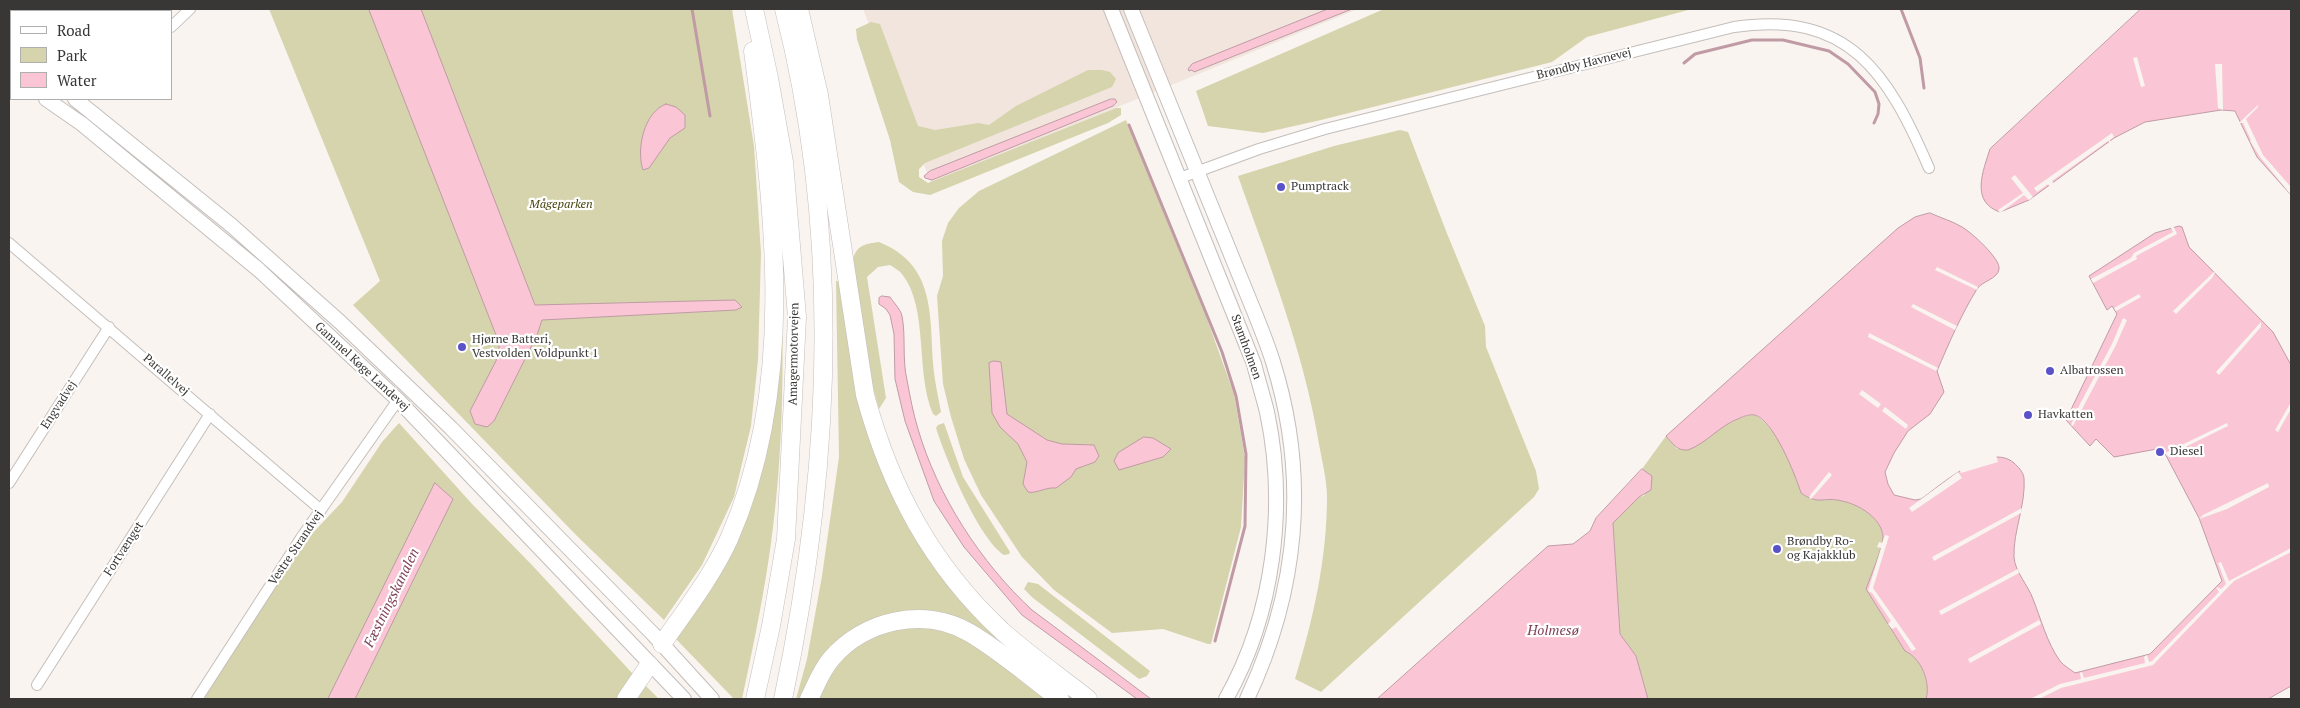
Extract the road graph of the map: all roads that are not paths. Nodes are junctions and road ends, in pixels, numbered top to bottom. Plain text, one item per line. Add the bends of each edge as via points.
1 (190, 9) edge
2 (745, 9) edge
3 (754, 9) edge
4 (784, 9) edge
5 (799, 9) edge
6 (1111, 9) edge
7 (1131, 9) edge
8 (172, 26) edge
9 (47, 100) edge
10 (76, 100) edge
11 (1929, 168) dead end
12 (1197, 172) junction
13 (1180, 178) junction
14 (9, 242) edge
15 (109, 327) junction
16 (398, 400) junction
17 (210, 414) junction
18 (9, 483) edge
19 (322, 510) junction
20 (662, 644) junction
21 (650, 665) junction
22 (37, 685) dead end
23 (197, 699) edge
24 (626, 699) edge
25 (684, 699) edge
26 (712, 699) edge
27 (755, 699) edge
28 (783, 699) edge
29 (810, 699) edge
30 (1060, 699) edge
31 (1088, 699) edge
32 (1226, 699) edge
33 (1247, 699) edge

1 - 8 street
2 - 20 highway via 768,167 774,250 775,308 769,396 756,460 728,540 712,570
3 - 27 highway, Amagermotorvejen via 784,162 797,317 786,539
4 - 28 highway via 802,92 814,175 824,325 823,408 815,509 800,622
5 - 31 highway via 819,95 865,395 889,470 926,541 975,604 1003,632
6 - 13 main road, Stamholmen
7 - 12 main road, Stamholmen
9 - 16 main road, Gammel Køge Landevej via 82,124 258,270
10 - 20 main road, Gammel Køge Landevej via 232,224 340,322 450,428
11 - 12 street, Brøndby Havnevej via 1891,90 1856,52 1810,29 1759,23 1734,26 1326,129 1258,149
12 - 13 street, Brøndby Havnevej
12 - 33 main road, Stamholmen via 1273,362 1286,412 1292,455 1295,497 1289,574 1273,637
13 - 32 main road, Stamholmen via 1254,364 1267,412 1273,455 1276,495 1270,573 1256,629
14 - 15 street, Parallelvej
15 - 17 street, Parallelvej
15 - 18 street, Engvadvej
16 - 19 street, Vestre Strandvej
16 - 21 main road, Gammel Køge Landevej
17 - 19 street, Parallelvej
17 - 22 street, Fortvænget
19 - 23 street, Vestre Strandvej
20 - 21 main road
20 - 26 main road, Gammel Køge Landevej
21 - 24 highway
21 - 25 main road, Gammel Køge Landevej
29 - 30 highway via 818,678 846,644 864,632 906,620 928,620 970,632

